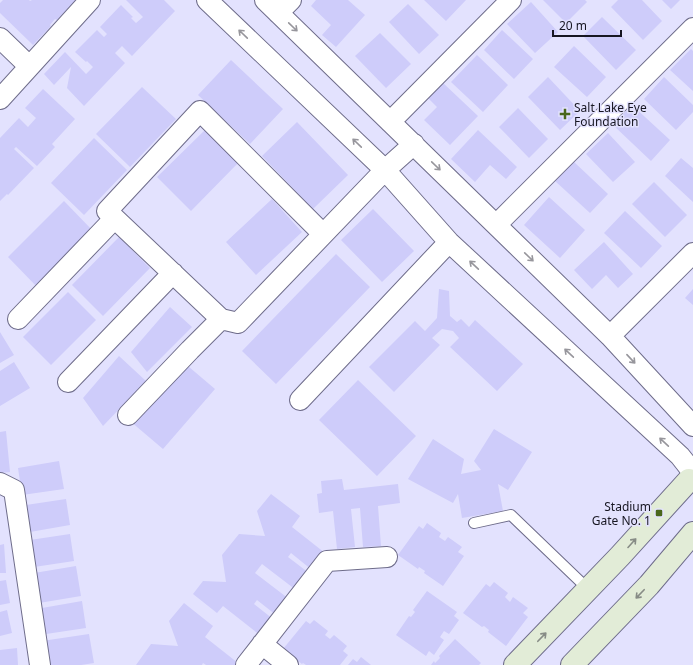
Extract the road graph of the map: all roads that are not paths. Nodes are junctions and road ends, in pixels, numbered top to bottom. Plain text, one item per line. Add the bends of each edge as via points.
1 (90, 0) edge
2 (207, 0) edge
3 (511, 0) edge
4 (278, 4) edge
5 (693, 28) edge
6 (0, 38) edge
7 (29, 66) junction
8 (0, 99) edge
9 (390, 122) junction
10 (414, 144) junction
11 (386, 170) junction
12 (114, 218) junction
13 (496, 225) junction
14 (323, 234) junction
15 (449, 242) junction
16 (693, 253) edge
17 (173, 273) junction
18 (18, 318) dead end
19 (221, 319) junction
20 (610, 336) junction
21 (68, 382) dead end
22 (300, 400) dead end
23 (128, 415) dead end
24 (693, 426) edge
25 (692, 478) edge
26 (0, 483) edge
27 (474, 523) dead end
28 (693, 533) edge
29 (387, 557) dead end
30 (588, 589) junction
31 (262, 644) junction
32 (40, 665) edge
33 (246, 665) edge
34 (288, 665) edge
35 (515, 665) edge
36 (572, 665) edge

1 - 7 street
11 -> 2 street
3 - 9 street
4 -> 9 street
5 - 13 street
6 - 7 street
7 - 8 street
9 - 10 street
10 - 11 street
10 -> 13 street
11 - 14 street
11 - 15 street
12 - 14 street via 106,211 200,110
12 - 17 street
12 - 18 street
13 -> 20 street
14 - 19 street via 238,323
15 - 22 street
25 -> 15 street via 680,456
16 - 20 street
17 - 19 street
17 - 21 street
19 - 23 street
20 -> 24 street
30 -> 25 main road
26 - 32 street via 14,490
27 - 30 lane via 511,515
28 -> 36 main road via 649,585
29 - 31 street via 327,561
35 -> 30 main road
31 - 33 street
31 - 34 street

